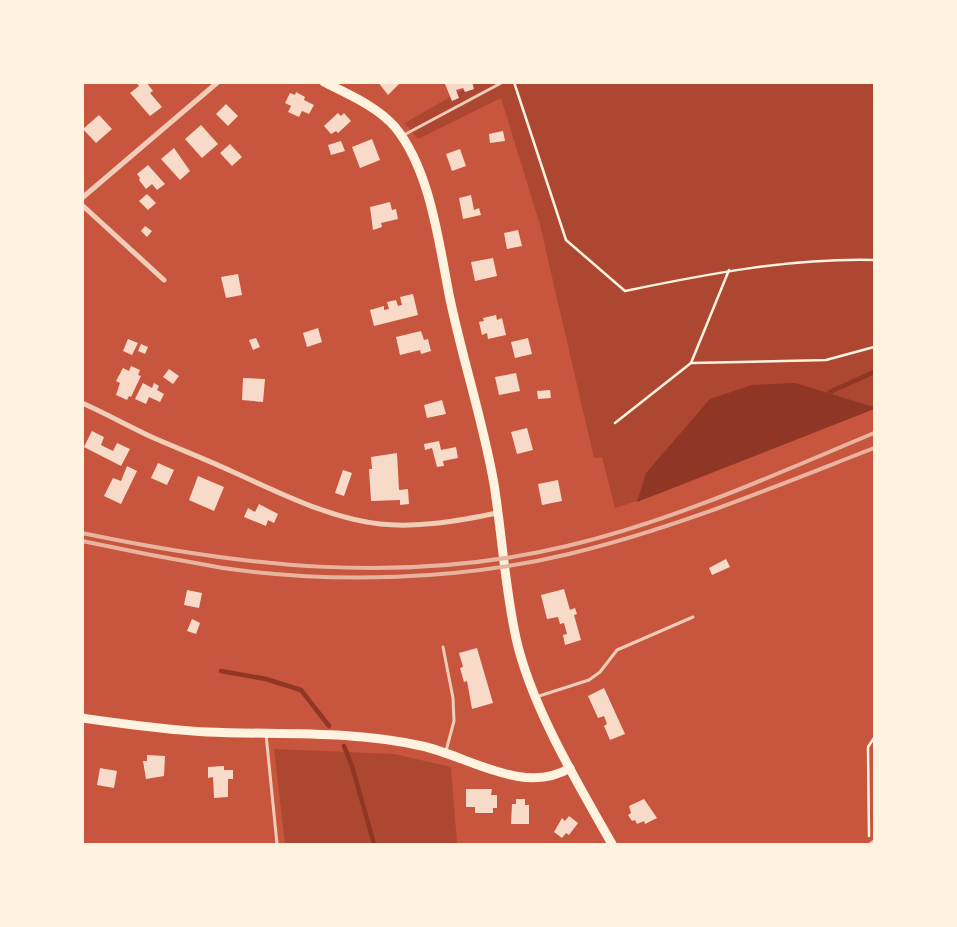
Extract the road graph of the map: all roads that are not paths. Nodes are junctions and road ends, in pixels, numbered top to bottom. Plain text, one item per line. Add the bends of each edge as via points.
1 (218, 82) edge
2 (324, 82) edge
3 (503, 82) edge
4 (402, 137) junction
5 (82, 198) edge
6 (82, 205) edge
7 (164, 280) dead end
8 (82, 403) edge
9 (496, 513) junction
10 (692, 617) dead end
11 (443, 647) dead end
12 (535, 697) junction
13 (82, 718) edge
14 (266, 733) junction
15 (446, 752) junction
16 (570, 768) junction
17 (874, 841) edge
18 (277, 844) edge
19 (612, 844) edge
20 (869, 844) edge

1 - 5 street
2 - 4 main road via 362,101 394,126
3 - 4 lane
4 - 9 main road via 415,161 429,203 487,450
6 - 7 street
8 - 9 street via 267,487 350,519 408,526
9 - 12 main road via 516,638
10 - 12 lane via 617,650 600,672 589,680
11 - 15 lane via 454,722
12 - 16 main road
13 - 14 main road via 205,732
14 - 15 main road via 342,735 404,742
14 - 18 lane
15 - 16 main road via 519,777 552,776
16 - 19 main road
17 - 20 lane

